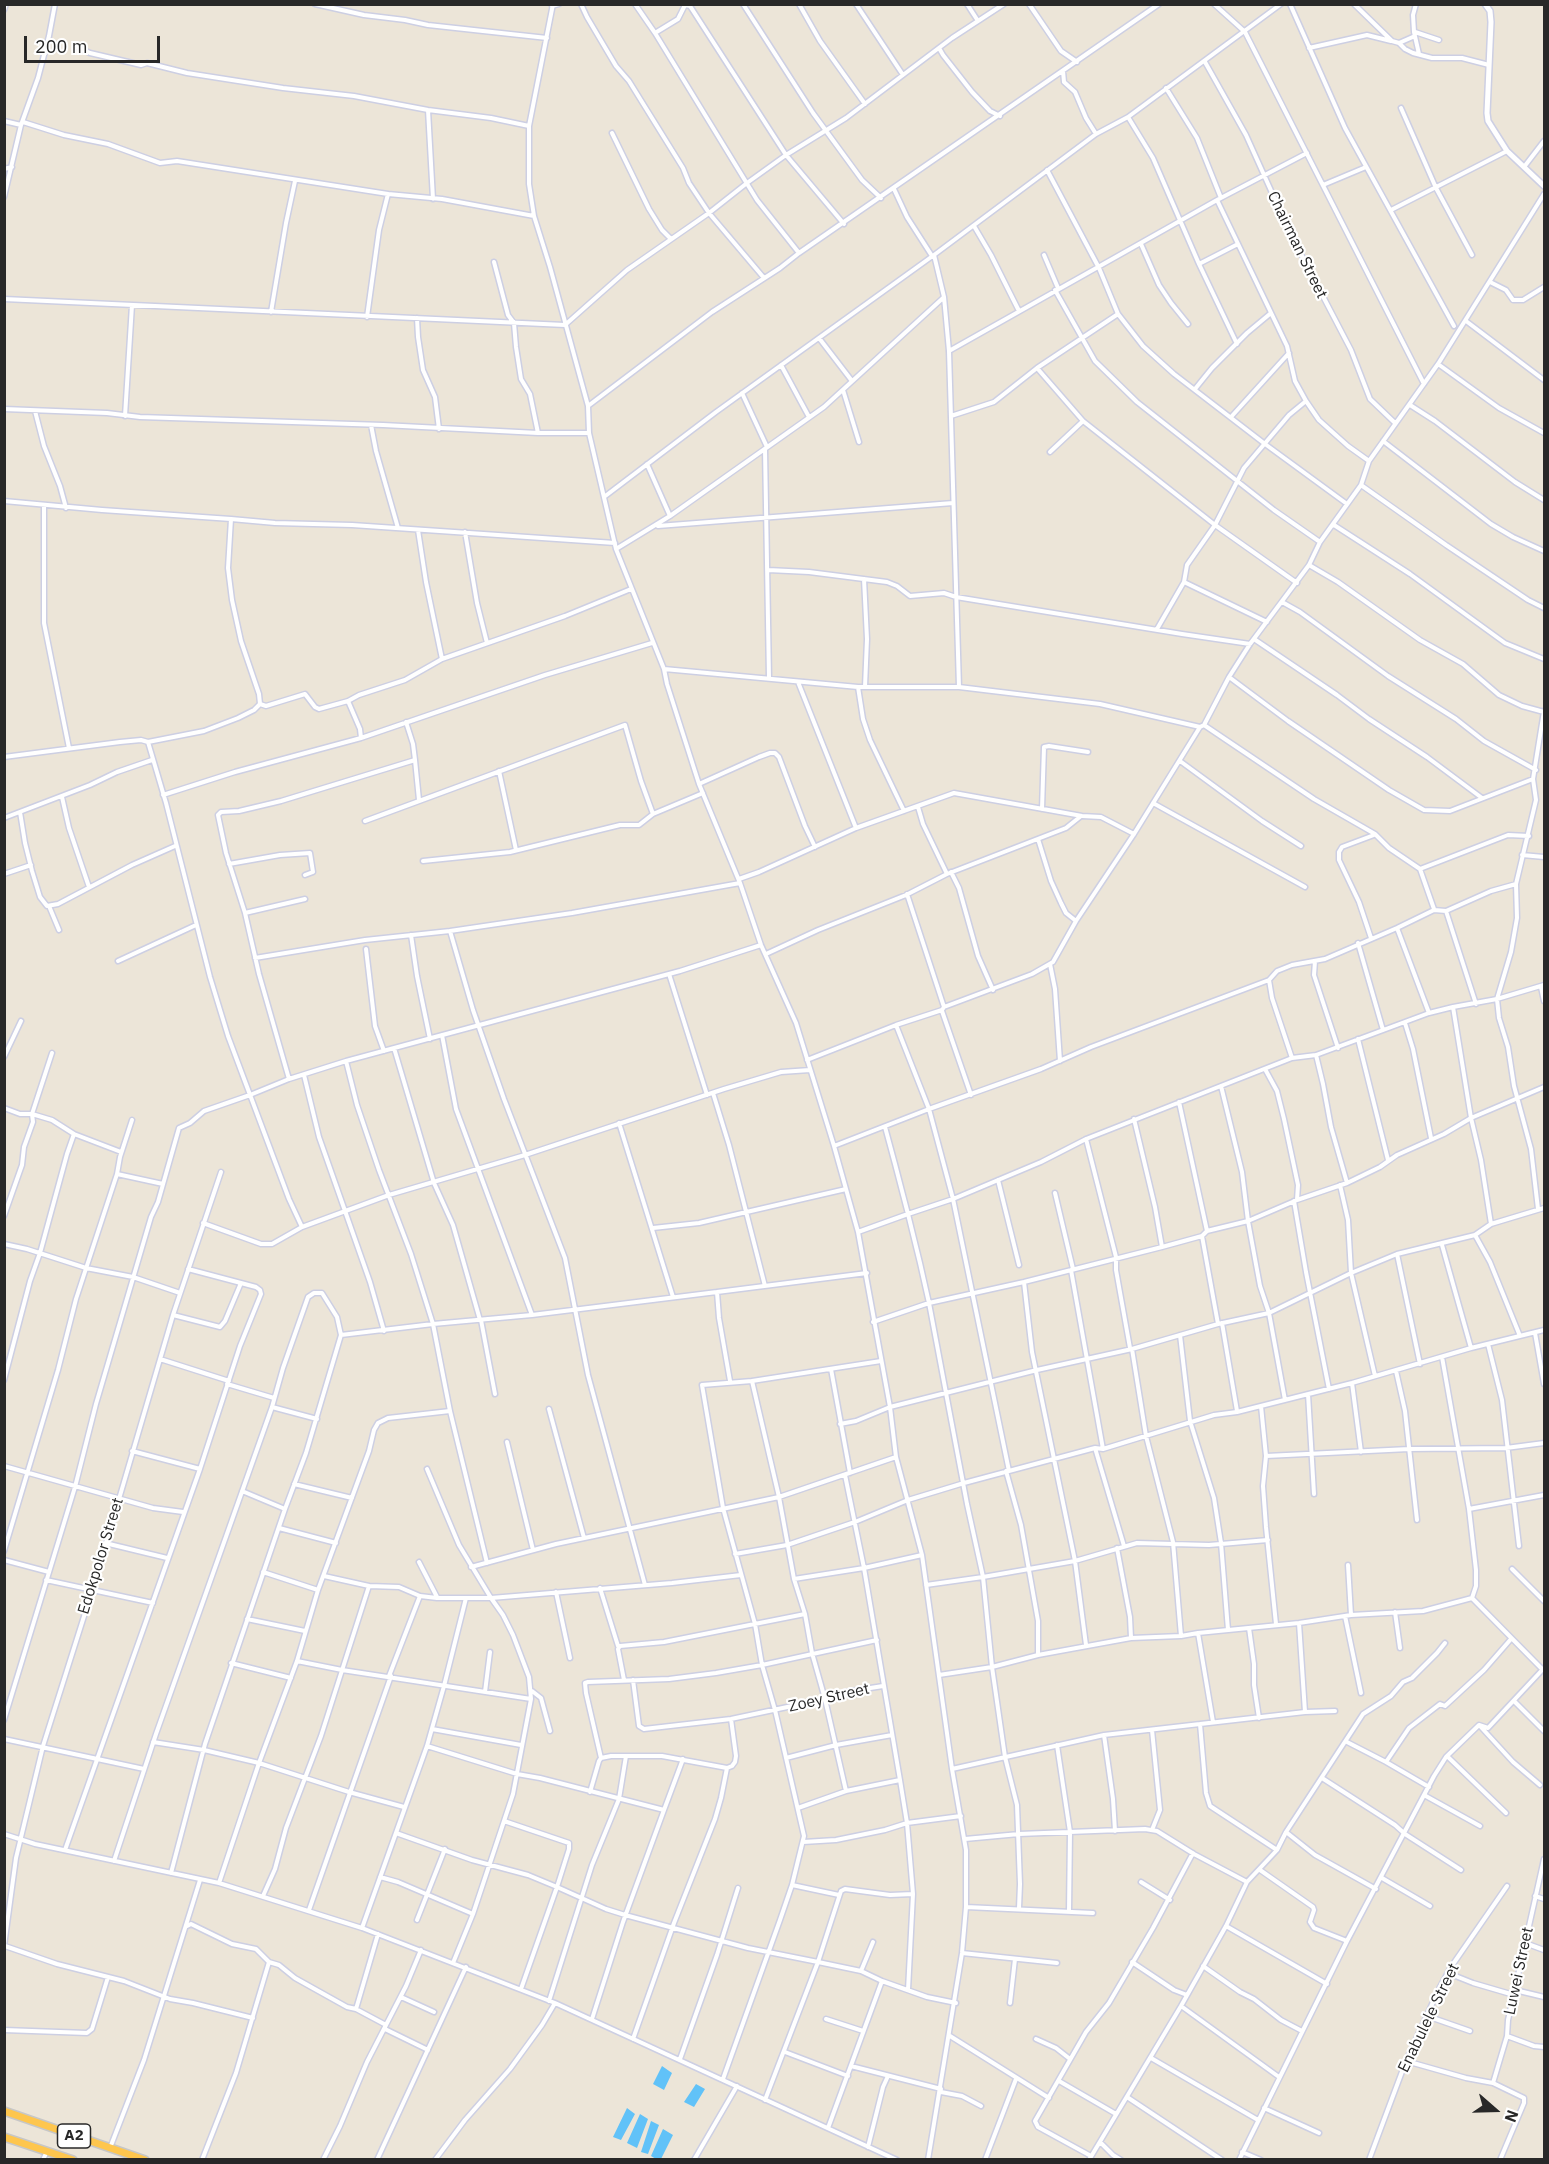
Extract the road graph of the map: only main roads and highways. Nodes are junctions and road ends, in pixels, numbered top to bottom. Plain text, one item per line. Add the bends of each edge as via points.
1 (4, 2111) edge
2 (4, 2137) edge
3 (73, 2160) edge
4 (145, 2160) edge

1 - 4 highway, A2
2 - 3 highway, A2

